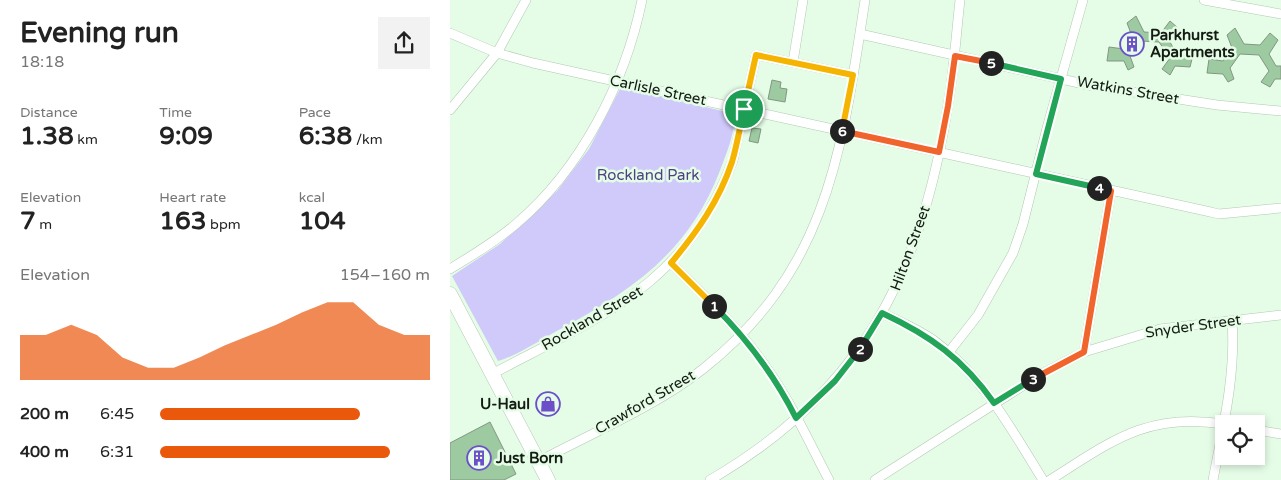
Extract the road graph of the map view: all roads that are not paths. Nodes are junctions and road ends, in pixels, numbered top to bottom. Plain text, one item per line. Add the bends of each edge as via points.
1 (526, 0) edge
2 (642, 0) edge
3 (803, 0) edge
4 (865, 0) edge
5 (960, 0) edge
6 (1084, 0) edge
7 (1204, 0) edge
8 (1281, 14) edge
9 (450, 33) edge
10 (860, 34) junction
11 (497, 53) junction
12 (955, 56) junction
13 (793, 62) junction
14 (853, 75) junction
15 (1061, 79) junction
16 (616, 81) junction
17 (744, 109) junction
18 (450, 110) edge
19 (1281, 111) edge
20 (842, 131) junction
21 (939, 152) junction
22 (1036, 174) junction
23 (1111, 191) junction
24 (1281, 208) edge
25 (671, 263) junction
26 (450, 268) edge
27 (450, 294) edge
28 (882, 313) junction
29 (1281, 315) edge
30 (1232, 320) junction
31 (742, 335) junction
32 (949, 352) junction
33 (1084, 352) junction
34 (492, 374) junction
35 (994, 403) junction
36 (1225, 415) edge
37 (796, 418) junction
38 (1215, 423) edge
39 (1265, 431) edge
40 (1281, 434) edge
41 (538, 462) junction
42 (1216, 465) edge
43 (548, 480) edge
44 (710, 480) edge
45 (829, 480) edge
46 (875, 480) edge
47 (1043, 480) edge
48 (1050, 480) edge
49 (1213, 480) edge

1 - 11 street
2 - 16 street via 632,41
3 - 13 street
4 - 10 street, Crawford Street
5 - 12 street, Hilton Street
6 - 15 street
7 - 8 street
9 - 11 street, Carlisle Street
10 - 12 street, Watkins Street
10 - 14 street, Crawford Street
11 - 16 street, Carlisle Street
11 - 18 street
12 - 15 street, Watkins Street
12 - 21 street, Hilton Street
13 - 14 street
13 - 17 street, Rockland Street via 756,55
14 - 20 street, Crawford Street
15 - 19 street, Watkins Street via 1216,105
15 - 22 street
16 - 17 street, Carlisle Street
16 - 26 street via 584,145 545,196 500,237
17 - 20 street, Carlisle Street
17 - 25 street, Rockland Street via 732,160 720,191 702,223
20 - 21 street, Carlisle Street
20 - 31 street, Crawford Street via 826,196 812,233 776,296
21 - 22 street, Carlisle Street
21 - 28 street, Hilton Street via 909,259
22 - 23 street, Carlisle Street
22 - 32 street via 1023,224 1007,266 978,315
23 - 24 street, Carlisle Street via 1219,214
23 - 33 street
25 - 31 street
25 - 34 street, Rockland Street via 628,300
27 - 34 main road
28 - 32 street via 917,330
28 - 37 street, Hilton Street via 835,381
29 - 30 street, Snyder Street
30 - 33 street, Snyder Street via 1160,329
30 - 36 street via 1233,365
31 - 37 street via 766,366
31 - 41 street, Crawford Street via 677,387
32 - 35 street via 970,372
33 - 35 street, Snyder Street
34 - 41 main road
35 - 46 street, Snyder Street
35 - 47 street
37 - 44 street, Hilton Street
37 - 45 street
38 - 48 street via 1177,420 1145,427 1119,438
39 - 40 street
41 - 43 main road
42 - 49 street

